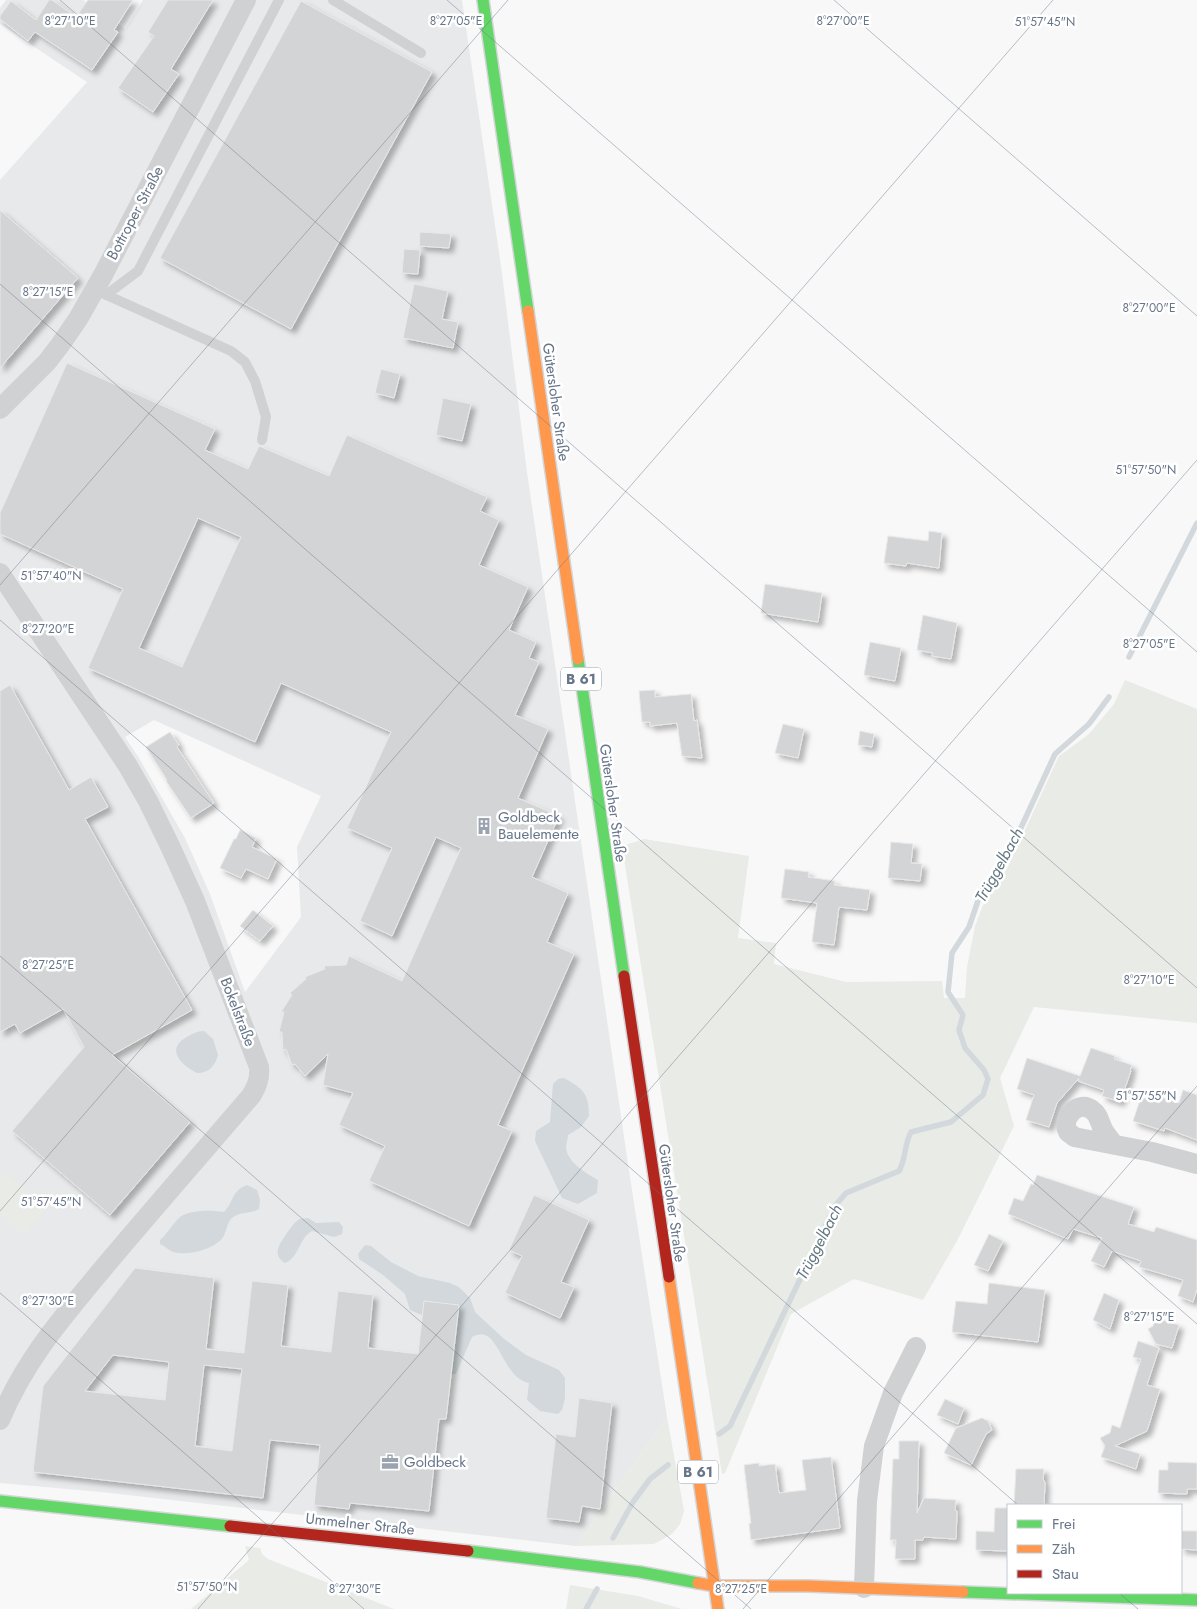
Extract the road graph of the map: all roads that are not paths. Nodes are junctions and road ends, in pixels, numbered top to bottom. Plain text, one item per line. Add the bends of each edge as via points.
1 (246, 0) edge
2 (279, 0) edge
3 (333, 0) edge
4 (483, 0) edge
5 (421, 53) dead end
6 (100, 293) junction
7 (0, 409) edge
8 (262, 440) dead end
9 (0, 573) edge
10 (1113, 1144) dead end
11 (1197, 1164) edge
12 (916, 1347) dead end
13 (0, 1420) edge
14 (0, 1501) edge
15 (715, 1586) junction
16 (864, 1588) junction
17 (1007, 1593) edge
18 (1030, 1594) edge
19 (1197, 1600) edge
20 (718, 1609) edge

1 - 6 street, Bottroper Straße
2 - 6 lane via 138,271
3 - 5 lane
4 - 15 main road, Gütersloher Straße / B 61
6 - 7 street, Bottroper Straße via 47,362
6 - 8 lane via 231,351 245,362 255,381 266,417
9 - 13 street, Bokelstraße via 128,766 148,802 195,901 260,1076 251,1096 47,1336 17,1383
10 - 11 street
12 - 16 street via 893,1393 874,1446 867,1501
14 - 15 main road, Ummelner Straße via 532,1558
15 - 16 main road, Ummelner Straße
15 - 20 main road, Gütersloher Straße / B 61
16 - 17 main road, Ummelner Straße
18 - 19 main road, Ummelner Straße

